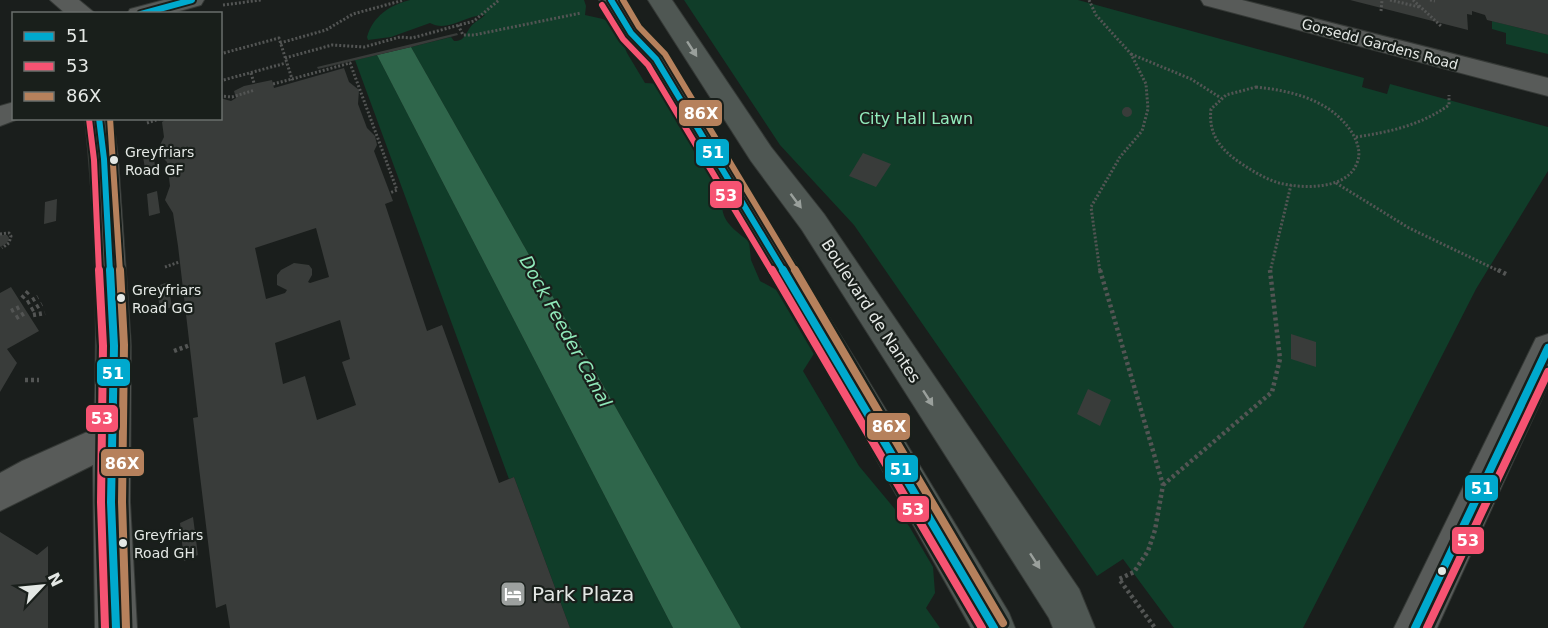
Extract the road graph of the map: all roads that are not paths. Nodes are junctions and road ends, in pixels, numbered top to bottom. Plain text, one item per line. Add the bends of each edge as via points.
1 (62, 0) edge
2 (192, 0) edge
3 (660, 0) edge
4 (1212, 0) edge
5 (600, 7) edge
6 (81, 12) edge
7 (147, 12) edge
8 (1548, 87) edge
9 (99, 120) edge
10 (1548, 348) edge
11 (114, 438) junction
12 (0, 493) edge
13 (1076, 620) edge
14 (116, 628) edge
15 (994, 628) edge
16 (1415, 628) edge

1 - 6 street
2 - 7 street
3 -> 13 main road, Boulevard de Nantes via 761,154 813,222
4 - 8 street, Gorsedd Gardens Road
5 - 15 main road via 656,59
9 - 11 street via 113,313
10 - 16 street
11 - 12 street
11 - 14 street via 111,502

